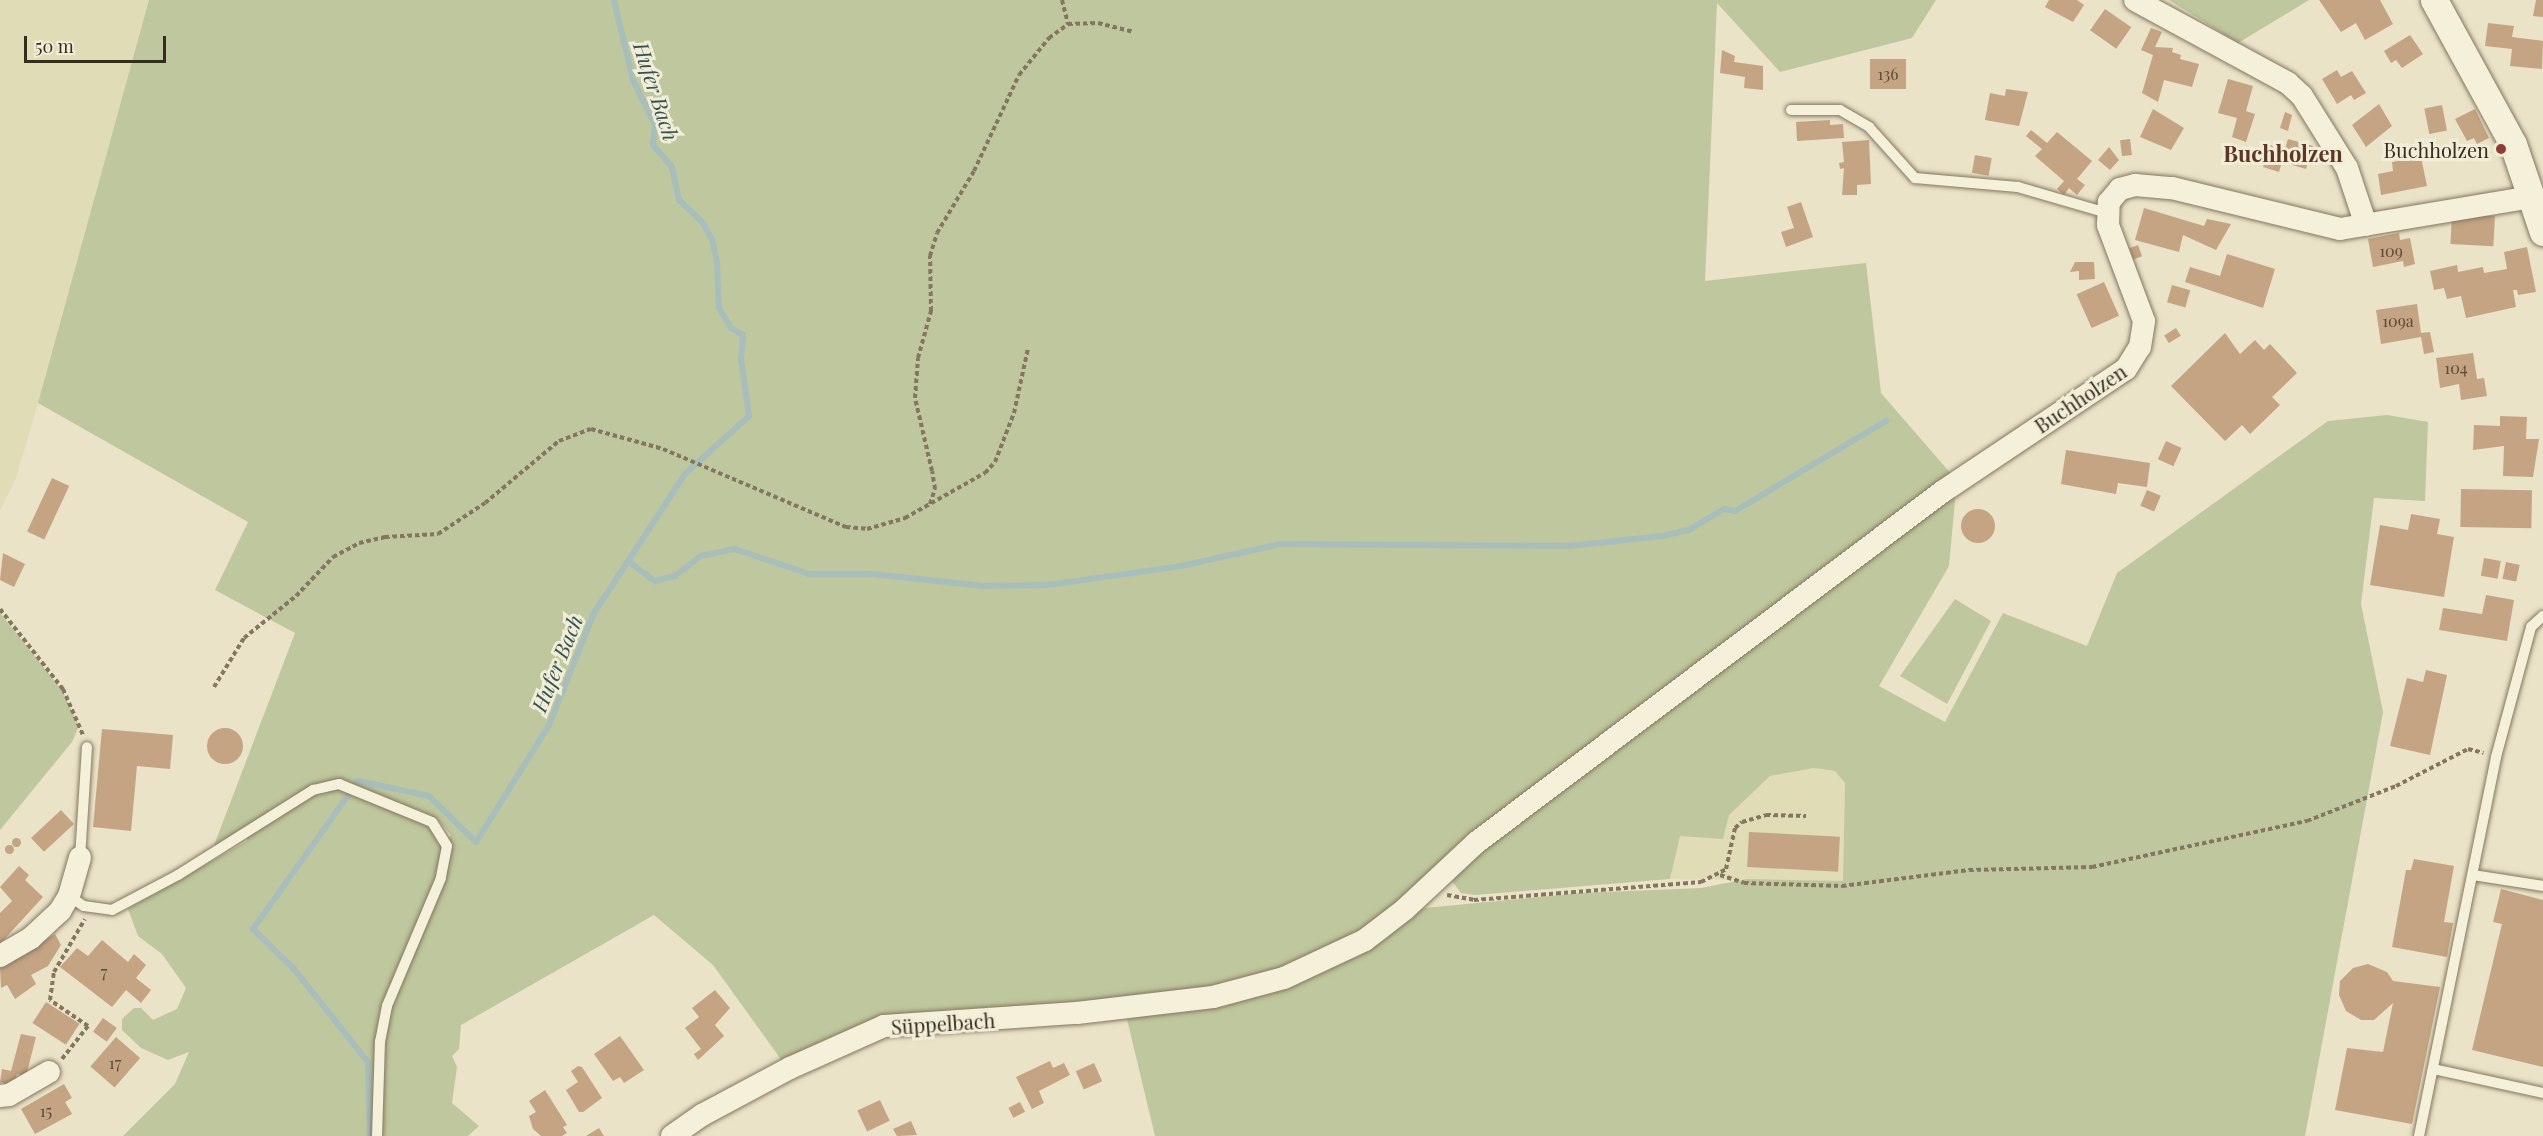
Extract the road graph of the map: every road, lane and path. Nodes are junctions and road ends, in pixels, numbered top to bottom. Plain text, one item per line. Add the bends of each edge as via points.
1 (1062, 0) edge
2 (2135, 0) edge
3 (2434, 0) edge
4 (1068, 24) junction
5 (1133, 32) dead end
6 (1791, 110) dead end
7 (2532, 197) junction
8 (2107, 213) junction
9 (2366, 225) junction
10 (2543, 232) edge
11 (1028, 348) dead end
12 (929, 505) junction
13 (0, 609) edge
14 (2543, 616) edge
15 (214, 687) dead end
16 (87, 747) joint
17 (2496, 757) junction
18 (1806, 816) dead end
19 (80, 858) joint
20 (1720, 875) junction
21 (2473, 875) junction
22 (1431, 886) junction
23 (2543, 886) edge
24 (69, 896) junction
25 (0, 956) edge
26 (2433, 1069) junction
27 (49, 1072) joint
28 (2543, 1093) edge
29 (0, 1096) edge
30 (377, 1136) edge
31 (672, 1136) edge
32 (2419, 1136) edge

1 - 4 path
2 - 9 street via 2288,83 2302,96 2347,168
3 - 7 street via 2513,144
4 - 5 path via 1098,23
4 - 12 path via 1049,38 1018,75 974,171 949,207 930,256 931,311 918,358 915,398 933,471 935,489
6 - 8 lane via 1840,110 1869,127 1915,178 2018,187
7 - 9 street
7 - 10 street
8 - 9 street via 2111,197 2121,189 2150,185 2195,193 2316,226 2340,229
8 - 22 street, Buchholzen via 2111,236 2143,313 2143,338 2132,363 2111,381 1978,466 1477,842
11 - 12 path via 1014,413 995,462 986,472
12 - 15 path via 905,518 867,529 846,527 682,458 591,429 559,441 447,530 359,543 333,557 296,596 244,638
13 - 16 path via 63,689
14 - 17 lane via 2530,627
16 - 19 lane
17 - 20 path via 2468,749 2396,786 2307,821 2092,867 1969,870 1842,886 1744,883
17 - 21 lane
18 - 20 path via 1766,815 1742,822 1736,828 1729,862
19 - 24 street
20 - 22 path via 1701,882 1474,900 1449,896
21 - 23 lane
21 - 26 lane
22 - 31 street, Süppelbach via 1379,930 1323,962 1249,990 1168,1005 884,1026 790,1068 702,1115
24 - 25 street via 47,925
24 - 27 path via 86,919 54,972 50,1000 88,1026
24 - 30 lane via 84,906 112,910 163,884 313,790 339,784 432,822 447,846 441,878 387,1006 380,1041
26 - 28 lane
26 - 32 lane
27 - 29 street via 9,1095

